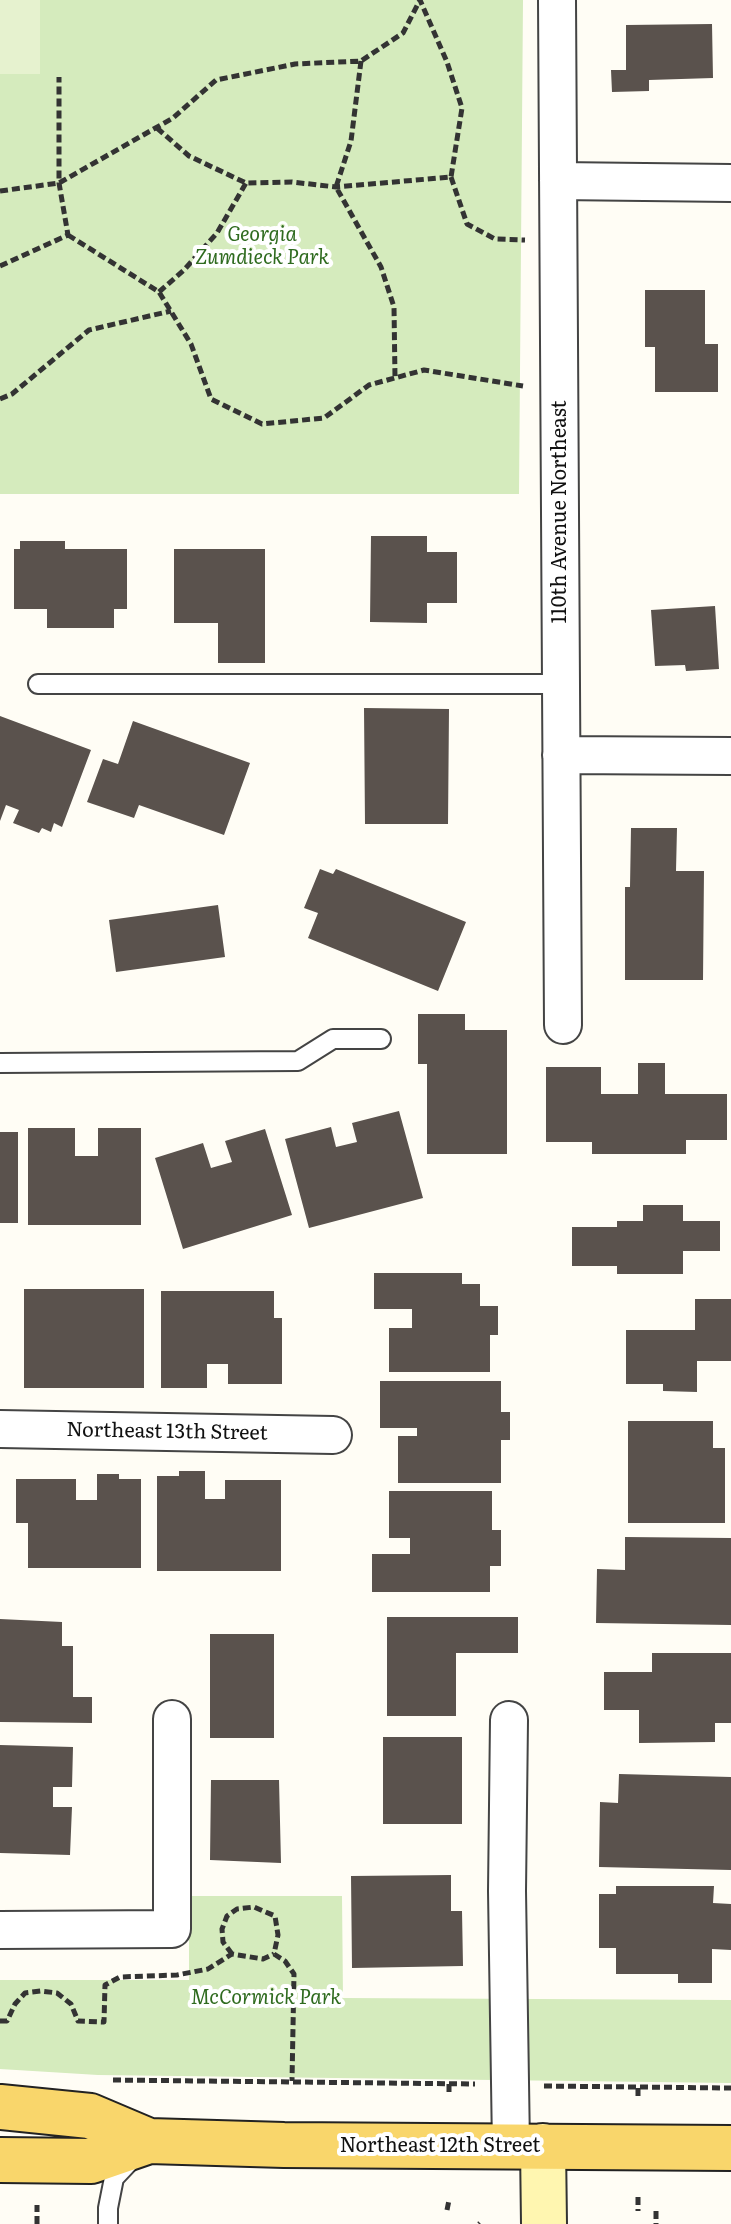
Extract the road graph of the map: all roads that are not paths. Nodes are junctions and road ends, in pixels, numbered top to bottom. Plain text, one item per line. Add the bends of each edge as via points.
1 (557, 0) edge
2 (558, 181) junction
3 (731, 183) edge
4 (38, 684) dead end
5 (561, 684) junction
6 (561, 755) junction
7 (731, 756) edge
8 (563, 1025) dead end
9 (381, 1039) dead end
10 (0, 1063) edge
11 (0, 1429) edge
12 (333, 1435) dead end
13 (172, 1719) dead end
14 (509, 1720) dead end
15 (0, 1930) edge
16 (0, 2107) edge
17 (149, 2141) junction
18 (527, 2146) junction
19 (731, 2148) edge
20 (0, 2160) edge
21 (108, 2224) edge
22 (544, 2224) edge

1 - 2 street, 110th Avenue Northeast
2 - 3 street
2 - 5 street, 110th Avenue Northeast
4 - 5 lane
5 - 6 street, 110th Avenue Northeast
6 - 7 street
6 - 8 street, 110th Avenue Northeast
9 - 10 lane via 333,1039 298,1061
11 - 12 street, Northeast 13th Street
13 - 15 street via 172,1929
14 - 18 street via 507,1891
16 - 17 main road, Northeast 12th Street via 90,2116
17 - 18 main road, Northeast 12th Street
17 - 20 main road, Northeast 12th Street via 91,2161
17 - 21 lane via 114,2178
18 - 19 main road, Northeast 12th Street
18 - 22 street

